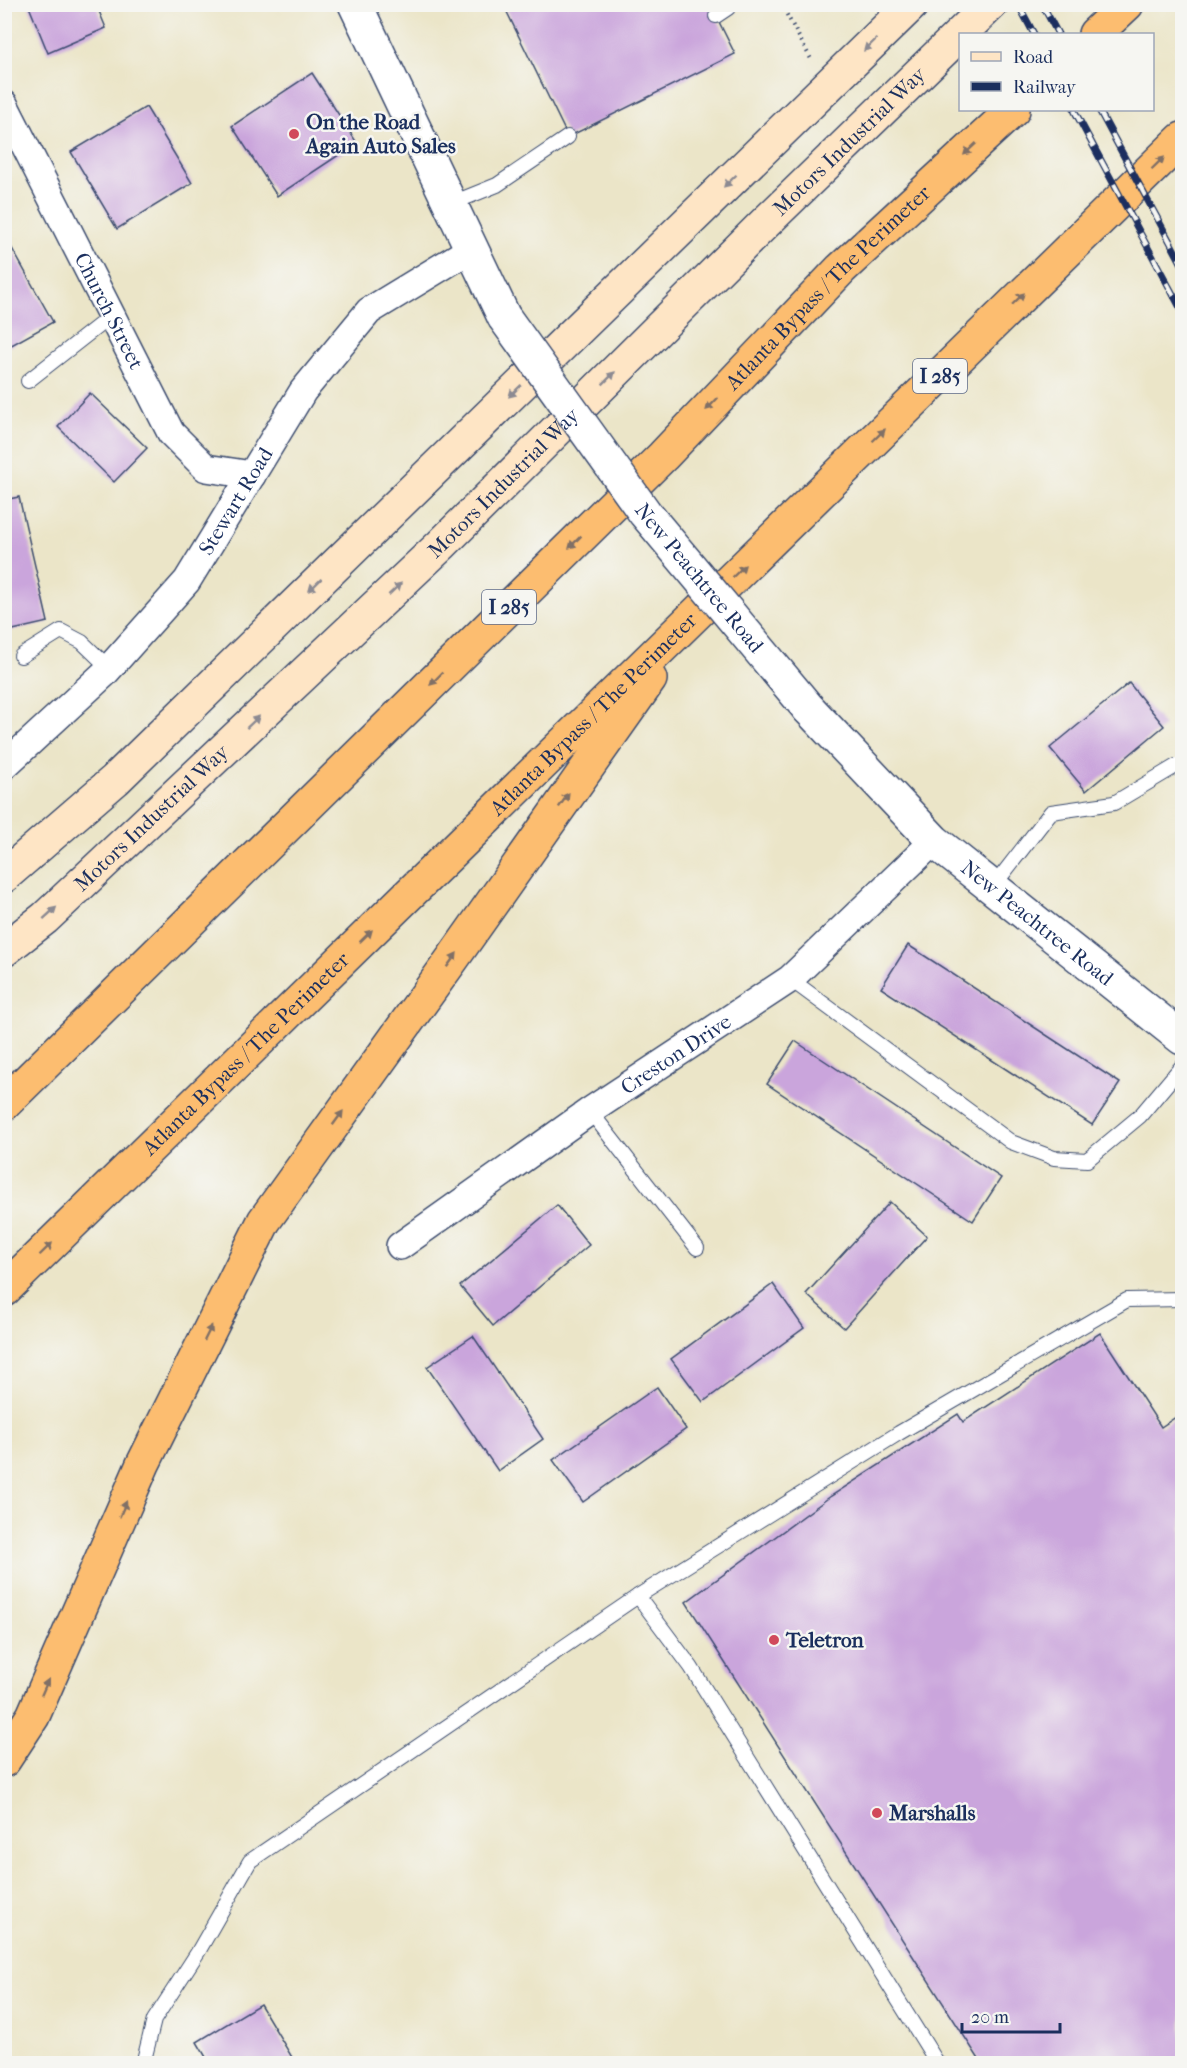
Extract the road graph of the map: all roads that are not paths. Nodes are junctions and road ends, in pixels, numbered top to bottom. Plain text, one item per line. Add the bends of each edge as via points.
1 (355, 4) edge
2 (729, 4) edge
3 (912, 4) edge
4 (991, 4) edge
5 (1127, 4) edge
6 (716, 16) dead end
7 (961, 33) edge
8 (1096, 33) edge
9 (959, 35) edge
10 (4, 104) edge
11 (1013, 111) edge
12 (568, 136) dead end
13 (1182, 139) edge
14 (450, 204) junction
15 (471, 249) junction
16 (111, 316) junction
17 (28, 381) dead end
18 (252, 475) junction
19 (697, 612) junction
20 (21, 656) dead end
21 (109, 668) junction
22 (4, 766) edge
23 (1176, 766) dead end
24 (934, 841) junction
25 (4, 876) edge
26 (992, 888) junction
27 (4, 951) edge
28 (790, 979) junction
29 (1182, 1038) edge
30 (1182, 1066) edge
31 (4, 1104) edge
32 (590, 1111) junction
33 (400, 1246) dead end
34 (697, 1248) dead end
35 (4, 1290) edge
36 (1182, 1299) edge
37 (638, 1596) junction
38 (11, 1749) edge
39 (4, 1773) edge
40 (143, 2064) edge
41 (938, 2064) edge

1 - 14 street, New Peachtree Road
2 - 6 lane
3 -> 25 main road via 115,780
7 -> 4 main road, Motors Industrial Way
5 - 8 highway
27 -> 9 main road, Motors Industrial Way via 45,918 441,545
10 - 16 street, Church Street
11 -> 31 highway, Atlanta Bypass / The Perimeter / I 285 via 841,268 663,456
12 - 14 lane via 497,185
19 -> 13 highway, Atlanta Bypass / The Perimeter / I 285
14 - 15 street, New Peachtree Road
15 - 18 street, Stewart Road via 369,311 303,391
15 - 24 street, New Peachtree Road, bridge via 504,317 645,513 808,708
16 - 17 lane
16 - 18 street, Church Street via 171,434 206,468
18 - 21 street, Stewart Road via 187,581
35 -> 19 highway, Atlanta Bypass / The Perimeter / I 285
38 -> 19 highway via 33,1716 143,1464 264,1221
20 - 21 lane via 61,631 82,642
21 - 22 street, Stewart Road
23 - 26 lane via 1114,803 1051,812
24 - 26 street, New Peachtree Road
24 - 28 street, Creston Drive
26 - 29 street, New Peachtree Road
28 - 30 lane via 1011,1143 1054,1158 1087,1160 1140,1116
28 - 32 street, Creston Drive
32 - 33 street, Creston Drive
32 - 34 lane
36 - 37 lane via 1127,1300 898,1433
37 - 40 lane via 250,1861 154,2020
37 - 41 lane via 690,1667
38 - 39 highway

